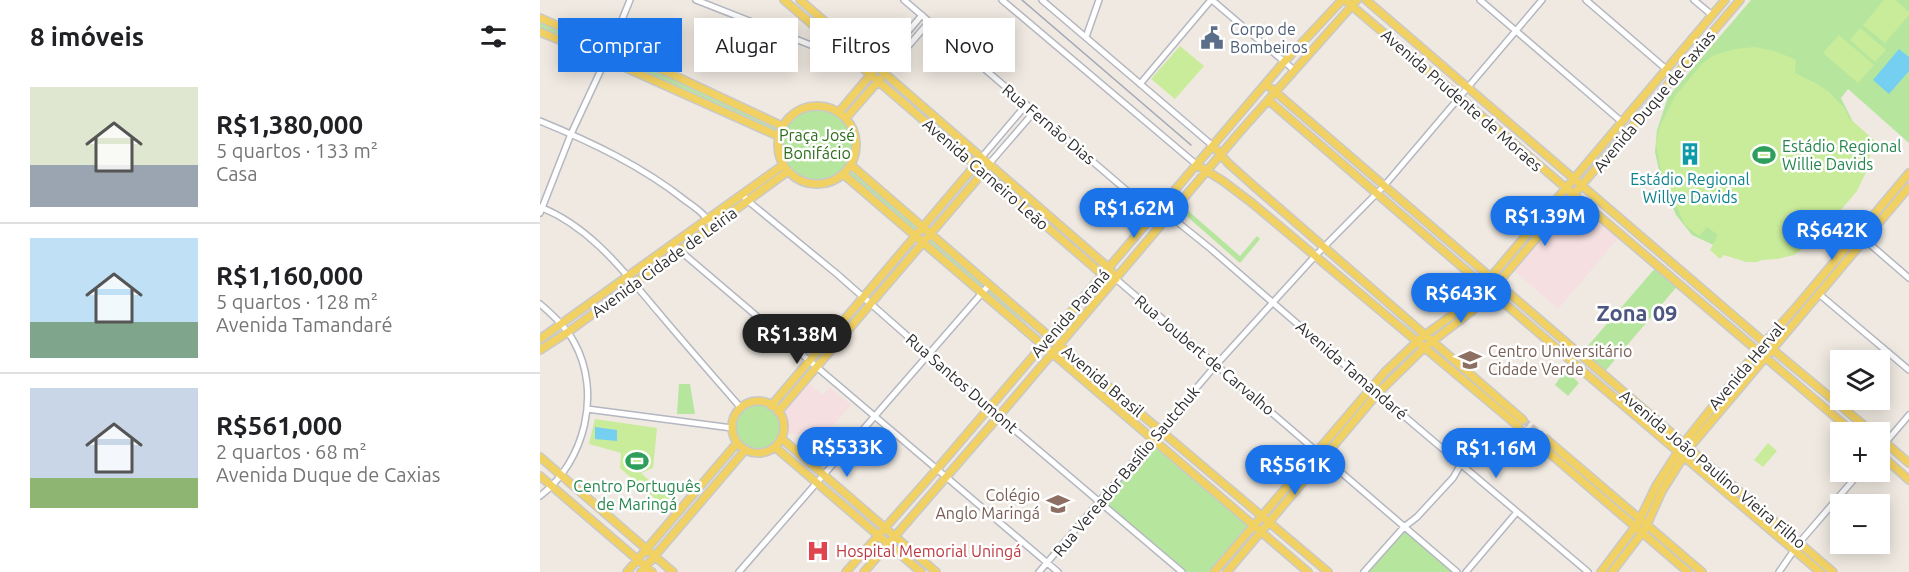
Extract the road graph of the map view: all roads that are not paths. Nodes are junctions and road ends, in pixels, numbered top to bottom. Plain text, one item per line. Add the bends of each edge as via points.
1 (630, 0) edge
2 (696, 0) edge
3 (784, 0) edge
4 (800, 0) edge
5 (904, 0) edge
6 (1002, 0) edge
7 (1042, 0) edge
8 (1099, 0) edge
9 (1212, 0) edge
10 (1366, 0) edge
11 (1480, 0) edge
12 (1542, 0) edge
13 (1586, 0) edge
14 (1694, 0) edge
15 (1725, 0) edge
16 (1740, 0) edge
17 (1349, 1) edge
18 (922, 15) junction
19 (1712, 15) junction
20 (540, 18) edge
21 (622, 18) edge
22 (821, 18) edge
23 (925, 18) edge
24 (810, 22) edge
25 (558, 25) edge
26 (911, 28) edge
27 (923, 29) edge
28 (1516, 31) junction
29 (540, 32) edge
30 (1309, 36) junction
31 (1086, 37) junction
32 (558, 39) edge
33 (810, 45) edge
34 (1306, 56) junction
35 (1284, 62) junction
36 (1666, 69) junction
37 (1294, 70) junction
38 (600, 72) edge
39 (637, 72) edge
40 (664, 72) edge
41 (987, 72) edge
42 (885, 73) junction
43 (871, 74) joint
44 (879, 80) junction
45 (1140, 84) junction
46 (1266, 84) junction
47 (1468, 88) junction
48 (1275, 92) junction
49 (1460, 98) junction
50 (1268, 100) junction
51 (1026, 105) junction
52 (839, 112) junction
53 (1034, 112) junction
54 (846, 117) junction
55 (1238, 118) junction
56 (540, 121) edge
57 (940, 121) junction
58 (1622, 122) junction
59 (782, 126) junction
60 (934, 128) junction
61 (571, 134) junction
62 (1238, 134) junction
63 (778, 136) junction
64 (1213, 146) junction
65 (1221, 155) junction
66 (981, 158) junction
67 (989, 164) junction
68 (783, 165) junction
69 (851, 165) junction
70 (975, 165) junction
71 (1197, 165) junction
72 (983, 171) junction
73 (1207, 171) junction
74 (787, 172) junction
75 (1909, 173) edge
76 (843, 174) junction
77 (1574, 178) junction
78 (1582, 185) junction
79 (1384, 186) junction
80 (1909, 187) edge
81 (1565, 188) junction
82 (1175, 190) junction
83 (1192, 190) junction
84 (742, 194) junction
85 (1377, 194) junction
86 (1573, 195) junction
87 (748, 201) junction
88 (541, 209) edge
89 (1154, 214) junction
90 (1170, 216) junction
91 (1872, 217) junction
92 (708, 218) junction
93 (712, 226) junction
94 (922, 227) junction
95 (1874, 230) junction
96 (930, 234) junction
97 (915, 236) junction
98 (1135, 237) junction
99 (1865, 240) junction
100 (923, 242) junction
101 (672, 244) junction
102 (1323, 247) junction
103 (679, 250) junction
104 (1316, 255) junction
105 (1135, 257) junction
106 (1109, 268) junction
107 (1839, 272) junction
108 (1103, 275) junction
109 (1823, 275) junction
110 (628, 276) junction
111 (1491, 277) junction
112 (1909, 278) edge
113 (1116, 279) junction
114 (634, 284) junction
115 (1498, 284) junction
116 (989, 285) junction
117 (1484, 285) junction
118 (1491, 291) junction
119 (982, 293) junction
120 (1819, 294) junction
121 (863, 298) junction
122 (1097, 301) junction
123 (1273, 301) junction
124 (1079, 302) junction
125 (540, 304) edge
126 (870, 304) junction
127 (1798, 305) junction
128 (1472, 310) junction
129 (1451, 316) junction
130 (1797, 321) junction
131 (561, 324) junction
132 (568, 332) junction
133 (1425, 335) junction
134 (1049, 336) junction
135 (540, 339) edge
136 (1418, 341) junction
137 (1432, 342) junction
138 (1765, 343) junction
139 (1042, 345) junction
140 (1059, 345) junction
141 (1425, 347) junction
142 (1772, 349) junction
143 (540, 350) edge
144 (1757, 351) junction
145 (1052, 353) junction
146 (928, 354) junction
147 (1404, 354) junction
148 (1764, 358) junction
149 (810, 360) junction
150 (1216, 365) junction
151 (817, 367) junction
152 (1041, 367) junction
153 (1401, 370) junction
154 (1909, 370) edge
155 (1019, 373) junction
156 (1371, 387) junction
157 (1378, 393) junction
158 (1730, 398) junction
159 (1719, 399) junction
160 (771, 406) junction
161 (741, 408) junction
162 (989, 408) junction
163 (587, 409) junction
164 (778, 412) junction
165 (1909, 415) edge
166 (875, 416) junction
167 (999, 416) junction
168 (1357, 417) junction
169 (976, 422) junction
170 (1841, 422) edge
171 (1860, 422) edge
172 (1339, 426) junction
173 (732, 428) junction
174 (1161, 430) junction
175 (1890, 433) edge
176 (781, 438) junction
177 (1152, 439) junction
178 (1546, 439) tunnel mouth
179 (976, 442) junction
180 (737, 443) junction
181 (1540, 445) tunnel mouth
182 (1686, 446) junction
183 (775, 447) junction
184 (1890, 448) edge
185 (745, 450) junction
186 (1317, 450) junction
187 (1681, 454) junction
188 (540, 457) edge
189 (1325, 458) junction
190 (1890, 463) edge
191 (1909, 463) edge
192 (1461, 464) junction
193 (937, 469) junction
194 (1301, 469) junction
195 (824, 474) junction
196 (561, 475) junction
197 (540, 476) edge
198 (947, 477) junction
199 (1909, 480) edge
200 (1852, 482) edge
201 (817, 483) junction
202 (552, 486) junction
203 (1656, 486) junction
204 (1297, 490) junction
205 (540, 496) edge
206 (1659, 496) junction
207 (1100, 501) junction
208 (921, 508) junction
209 (899, 512) junction
210 (1517, 512) junction
211 (1263, 516) junction
212 (1640, 518) junction
213 (1270, 523) junction
214 (1647, 524) junction
215 (1254, 526) junction
216 (1636, 526) junction
217 (1404, 527) junction
218 (885, 528) junction
219 (1262, 533) junction
220 (1642, 533) junction
221 (879, 535) junction
222 (896, 537) junction
223 (1799, 543) junction
224 (889, 544) junction
225 (647, 549) junction
226 (1794, 549) junction
227 (655, 556) junction
228 (1242, 556) junction
229 (1624, 557) junction
230 (638, 560) junction
231 (1612, 560) junction
232 (1223, 562) junction
233 (1047, 563) junction
234 (646, 570) edge
235 (627, 572) edge
236 (673, 572) edge
237 (739, 572) edge
238 (846, 572) edge
239 (864, 572) edge
240 (921, 572) edge
241 (936, 572) edge
242 (1039, 572) edge
243 (1058, 572) edge
244 (1182, 572) edge
245 (1214, 572) edge
246 (1227, 572) edge
247 (1308, 572) edge
248 (1328, 572) edge
249 (1364, 572) edge
250 (1457, 572) edge
251 (1466, 572) edge
252 (1588, 572) edge
253 (1601, 572) edge
254 (1612, 572) edge
255 (1688, 572) edge
256 (1702, 572) edge
257 (1779, 572) edge
258 (1820, 572) edge
259 (1833, 572) edge

1 - 21 street
2 - 33 street
3 - 24 main road, Avenida Carneiro Leão
4 - 22 main road, Avenida Carneiro Leão
5 - 18 street, Rua Fernão Dias
6 - 71 street
7 - 31 street
8 - 31 street
9 - 35 street
9 - 45 street
10 - 47 main road, Avenida Prudente de Moraes
11 - 28 street
12 - 28 street, Rua Vereador Basílio Sautchuk
13 - 36 street
14 - 19 street
15 - 19 main road, Avenida Duque de Caxias
16 - 78 main road, Avenida Duque de Caxias
17 - 30 main road, Avenida Paraná
17 - 34 main road, Avenida Paraná
17 - 49 main road, Avenida Prudente de Moraes
18 - 23 street, Rua Fernão Dias
18 - 26 street
19 - 36 main road, Avenida Duque de Caxias
20 - 25 main road
27 - 42 street
28 - 47 street, Rua Vereador Basílio Sautchuk
28 - 58 street
29 - 32 main road
30 - 34 main road
30 - 35 main road, Avenida Paraná
31 - 45 street
34 - 37 main road, Avenida Paraná
35 - 37 street
35 - 46 main road, Avenida Paraná
36 - 58 main road, Avenida Duque de Caxias
37 - 48 main road, Avenida Paraná
38 - 61 street
39 - 63 main road
40 - 59 main road
41 - 51 street, Rua Fernão Dias
42 - 44 main road
42 - 57 main road, Avenida Carneiro Leão
43 - 44 main road, Avenida Carneiro Leão
43 - 52 main road
44 - 54 main road
44 - 60 main road, Avenida Carneiro Leão
45 - 64 street
46 - 48 main road, Avenida João Paulino Vieira Filho
46 - 55 main road, Avenida Paraná
47 - 49 street, Rua Vereador Basílio Sautchuk
47 - 77 main road, Avenida Prudente de Moraes
48 - 50 main road, Avenida Paraná
48 - 79 main road, Avenida João Paulino Vieira Filho
49 - 79 street, Rua Vereador Basílio Sautchuk
49 - 81 main road, Avenida Prudente de Moraes
50 - 62 main road, Avenida Paraná
50 - 85 main road, Avenida João Paulino Vieira Filho
51 - 53 street, Rua Fernão Dias
51 - 66 street
52 - 54 main road
52 - 59 main road via 827,106 801,108
53 - 67 street
53 - 89 street, Rua Fernão Dias
54 - 69 main road via 856,140
55 - 62 main road
55 - 64 main road, Avenida Paraná
56 - 61 street
57 - 60 main road
57 - 66 main road, Avenida Carneiro Leão
58 - 77 main road, Avenida Duque de Caxias
59 - 63 main road
60 - 70 main road, Avenida Carneiro Leão
61 - 88 street
61 - 92 street via 647,174
62 - 65 main road, Avenida Paraná
63 - 68 main road
64 - 65 main road
64 - 71 main road, Avenida Paraná
65 - 73 main road, Avenida Paraná
65 - 102 main road
66 - 67 main road, Avenida Carneiro Leão
66 - 70 main road
67 - 72 main road
67 - 106 main road, Avenida Carneiro Leão
68 - 74 main road
68 - 84 main road, Avenida Cidade de Leiria
69 - 76 main road
69 - 94 main road, Avenida Brasil
70 - 72 main road, Avenida Carneiro Leão
70 - 94 main road
71 - 73 main road
71 - 82 main road, Avenida Paraná
72 - 96 main road
72 - 108 main road, Avenida Carneiro Leão
73 - 83 main road, Avenida Paraná
73 - 104 main road
74 - 76 main road via 817,184
74 - 87 main road, Avenida Cidade de Leiria
75 - 91 main road, Avenida Herval
76 - 97 main road, Avenida Brasil
77 - 78 main road, Avenida Prudente de Moraes
77 - 81 main road, Avenida Duque de Caxias
78 - 86 main road, Avenida Duque de Caxias
78 - 138 main road, Avenida Prudente de Moraes
79 - 85 street, Rua Vereador Basílio Sautchuk
79 - 111 main road, Avenida João Paulino Vieira Filho
80 - 95 main road, Avenida Herval
81 - 86 main road, Avenida Prudente de Moraes
81 - 111 main road, Avenida Duque de Caxias
82 - 83 main road
82 - 89 main road, Avenida Paraná
83 - 90 main road, Avenida Paraná
84 - 87 street, Rua Santos Dumont
84 - 92 main road, Avenida Cidade de Leiria
85 - 102 street, Rua Vereador Basílio Sautchuk
85 - 117 main road, Avenida João Paulino Vieira Filho
86 - 115 main road, Avenida Duque de Caxias
86 - 144 main road, Avenida Prudente de Moraes
87 - 93 main road, Avenida Cidade de Leiria
87 - 121 street, Rua Santos Dumont
88 - 110 street via 583,233
89 - 90 street
89 - 98 main road, Avenida Paraná
90 - 105 main road, Avenida Paraná
90 - 123 street, Avenida Tamandaré
91 - 95 main road
91 - 109 main road, Avenida Herval
92 - 93 street
92 - 101 main road, Avenida Cidade de Leiria
93 - 103 main road, Avenida Cidade de Leiria
94 - 96 main road, Avenida Brasil
94 - 97 main road
95 - 99 main road, Avenida Herval
96 - 100 main road
96 - 116 main road, Avenida Brasil
97 - 100 main road, Avenida Brasil
97 - 121 main road
98 - 105 main road
98 - 106 main road, Avenida Paraná
99 - 107 main road, Avenida Herval
99 - 112 street
100 - 119 main road, Avenida Brasil
100 - 126 main road
101 - 103 street
101 - 110 main road, Avenida Cidade de Leiria
102 - 104 street, Rua Vereador Basílio Sautchuk
102 - 133 main road
103 - 114 main road, Avenida Cidade de Leiria
103 - 149 street
104 - 123 street, Rua Vereador Basílio Sautchuk
104 - 136 main road
105 - 113 main road, Avenida Paraná
106 - 108 main road, Avenida Paraná
106 - 113 main road, Avenida Carneiro Leão
107 - 109 main road
107 - 120 main road, Avenida Herval
108 - 113 main road, Avenida Carneiro Leão
108 - 124 main road, Avenida Paraná
109 - 127 main road, Avenida Herval
110 - 114 street
110 - 131 main road, Avenida Cidade de Leiria
111 - 115 main road, Avenida João Paulino Vieira Filho
111 - 117 main road, Avenida Duque de Caxias
113 - 122 main road, Avenida Paraná
113 - 150 street, Rua Joubert de Carvalho
114 - 132 main road, Avenida Cidade de Leiria
114 - 161 street
115 - 118 main road, Avenida Duque de Caxias
115 - 182 main road, Avenida João Paulino Vieira Filho
116 - 119 street
116 - 134 main road, Avenida Brasil
117 - 118 main road, Avenida João Paulino Vieira Filho
117 - 129 main road, Avenida Duque de Caxias
118 - 128 main road, Avenida Duque de Caxias
118 - 187 main road, Avenida João Paulino Vieira Filho
119 - 139 main road, Avenida Brasil
119 - 146 street
120 - 130 main road, Avenida Herval
120 - 154 street
121 - 126 street, Rua Santos Dumont
121 - 149 main road
122 - 124 main road
122 - 140 main road, Avenida Paraná
123 - 150 street, Rua Vereador Basílio Sautchuk
123 - 156 street, Avenida Tamandaré
124 - 134 main road, Avenida Paraná
125 - 131 street
126 - 146 street, Rua Santos Dumont
126 - 151 main road
127 - 130 main road
127 - 138 main road, Avenida Herval
128 - 129 main road
128 - 137 main road, Avenida Duque de Caxias
129 - 133 main road, Avenida Duque de Caxias
130 - 142 main road, Avenida Herval
131 - 132 street
131 - 135 main road, Avenida Cidade de Leiria
132 - 143 main road, Avenida Cidade de Leiria
132 - 163 street via 585,373
133 - 136 main road, Avenida Duque de Caxias
133 - 137 main road
134 - 139 main road, Avenida Paraná
134 - 140 main road, Avenida Brasil
136 - 141 main road
136 - 147 main road, Avenida Duque de Caxias
137 - 141 main road, Avenida Duque de Caxias
137 - 141 main road via 1521,423
138 - 142 main road, Avenida Prudente de Moraes
138 - 144 main road, Avenida Herval
139 - 145 main road, Avenida Brasil
139 - 155 main road, Avenida Paraná
140 - 145 main road, Avenida Paraná
140 - 174 main road, Avenida Brasil
141 - 153 main road, Avenida Duque de Caxias
142 - 148 main road, Avenida Herval
142 - 171 main road, Avenida Prudente de Moraes
144 - 148 main road, Avenida Prudente de Moraes
144 - 159 main road, Avenida Herval
145 - 152 main road, Avenida Paraná
145 - 177 main road, Avenida Brasil
146 - 162 street, Rua Santos Dumont
146 - 166 street
147 - 153 main road
147 - 156 main road, Avenida Duque de Caxias
148 - 158 main road, Avenida Herval
148 - 170 main road, Avenida Prudente de Moraes
149 - 151 street
149 - 160 main road
150 - 174 street, Rua Vereador Basílio Sautchuk
150 - 186 street, Rua Joubert de Carvalho
151 - 164 main road
151 - 166 street
152 - 155 main road
152 - 167 main road, Avenida Paraná
153 - 157 main road, Avenida Duque de Caxias
155 - 162 main road, Avenida Paraná
156 - 157 street, Avenida Tamandaré
156 - 172 main road, Avenida Duque de Caxias
157 - 168 main road, Avenida Duque de Caxias
157 - 192 street, Avenida Tamandaré
158 - 159 main road
158 - 182 main road, Avenida Herval
159 - 182 main road, Avenida Herval
160 - 161 main road via 756,402
160 - 164 main road
161 - 173 main road
162 - 167 street, Rua Santos Dumont
162 - 169 main road, Avenida Paraná
163 - 173 street
163 - 196 street via 579,444
164 - 176 main road via 783,424
165 - 175 street
166 - 193 street
166 - 195 street
167 - 179 main road, Avenida Paraná
167 - 207 street, Rua Santos Dumont
168 - 172 main road
168 - 189 main road, Avenida Duque de Caxias
169 - 179 main road
169 - 193 main road, Avenida Paraná
172 - 186 main road, Avenida Duque de Caxias
173 - 180 main road
174 - 177 street, Rua Vereador Basílio Sautchuk
174 - 211 main road, Avenida Brasil
176 - 183 main road
176 - 195 main road
177 - 207 street, Rua Vereador Basílio Sautchuk
177 - 215 main road, Avenida Brasil
178 - 212 main road
179 - 198 main road, Avenida Paraná
180 - 185 main road
180 - 225 main road
181 - 216 main road
182 - 187 main road, Avenida Herval
182 - 223 main road, Avenida João Paulino Vieira Filho
183 - 185 main road via 758,453
183 - 201 main road
184 - 191 main road
185 - 227 main road
186 - 189 street, Rua Joubert de Carvalho
186 - 194 main road, Avenida Duque de Caxias
187 - 203 main road, Avenida Herval
187 - 206 main road, Avenida Herval
187 - 226 main road, Avenida João Paulino Vieira Filho
188 - 196 main road
189 - 204 main road, Avenida Duque de Caxias
189 - 217 street, Rua Joubert de Carvalho
190 - 199 main road
192 - 210 street, Avenida Tamandaré
192 - 217 street via 1417,518
193 - 198 street
193 - 209 main road, Avenida Paraná
194 - 204 main road
194 - 211 main road, Avenida Duque de Caxias
195 - 201 street
195 - 218 main road
196 - 202 street
196 - 225 main road
197 - 202 main road
198 - 208 main road, Avenida Paraná
198 - 233 street
200 - 223 street
201 - 221 main road
201 - 237 street
202 - 205 street
202 - 230 main road
203 - 206 main road
203 - 212 main road, Avenida Herval
204 - 213 main road, Avenida Duque de Caxias
206 - 214 main road, Avenida Herval
207 - 233 street, Rua Vereador Basílio Sautchuk
207 - 244 street, Rua Santos Dumont
208 - 209 main road
208 - 222 main road, Avenida Paraná
209 - 218 main road, Avenida Paraná
210 - 251 street
210 - 252 street, Avenida Tamandaré
211 - 213 main road, Avenida Brasil
211 - 215 main road, Avenida Duque de Caxias
212 - 214 main road
212 - 216 main road, Avenida Herval
213 - 219 main road, Avenida Duque de Caxias
213 - 248 main road, Avenida Brasil
214 - 220 main road, Avenida Herval
214 - 256 main road
215 - 219 main road, Avenida Brasil
215 - 232 main road, Avenida Duque de Caxias
216 - 220 main road
216 - 231 main road, Avenida Herval
217 - 249 street
217 - 250 street, Rua Joubert de Carvalho
218 - 221 main road, Avenida Paraná
218 - 222 main road
219 - 228 main road, Avenida Duque de Caxias
219 - 247 main road, Avenida Brasil
220 - 229 main road, Avenida Herval
220 - 255 main road
221 - 224 main road
221 - 238 main road, Avenida Paraná
222 - 224 main road, Avenida Paraná
222 - 241 main road
223 - 226 street
223 - 259 main road, Avenida João Paulino Vieira Filho
224 - 239 main road, Avenida Paraná
224 - 240 main road
225 - 227 main road
225 - 230 main road
226 - 257 street
226 - 258 main road, Avenida João Paulino Vieira Filho
227 - 234 main road
227 - 236 main road
228 - 232 main road
228 - 246 main road, Avenida Duque de Caxias
229 - 231 main road
229 - 254 main road, Avenida Herval
230 - 234 main road
230 - 235 main road
231 - 253 main road, Avenida Herval
232 - 245 main road, Avenida Duque de Caxias
233 - 242 street, Rua Vereador Basílio Sautchuk
233 - 243 street

